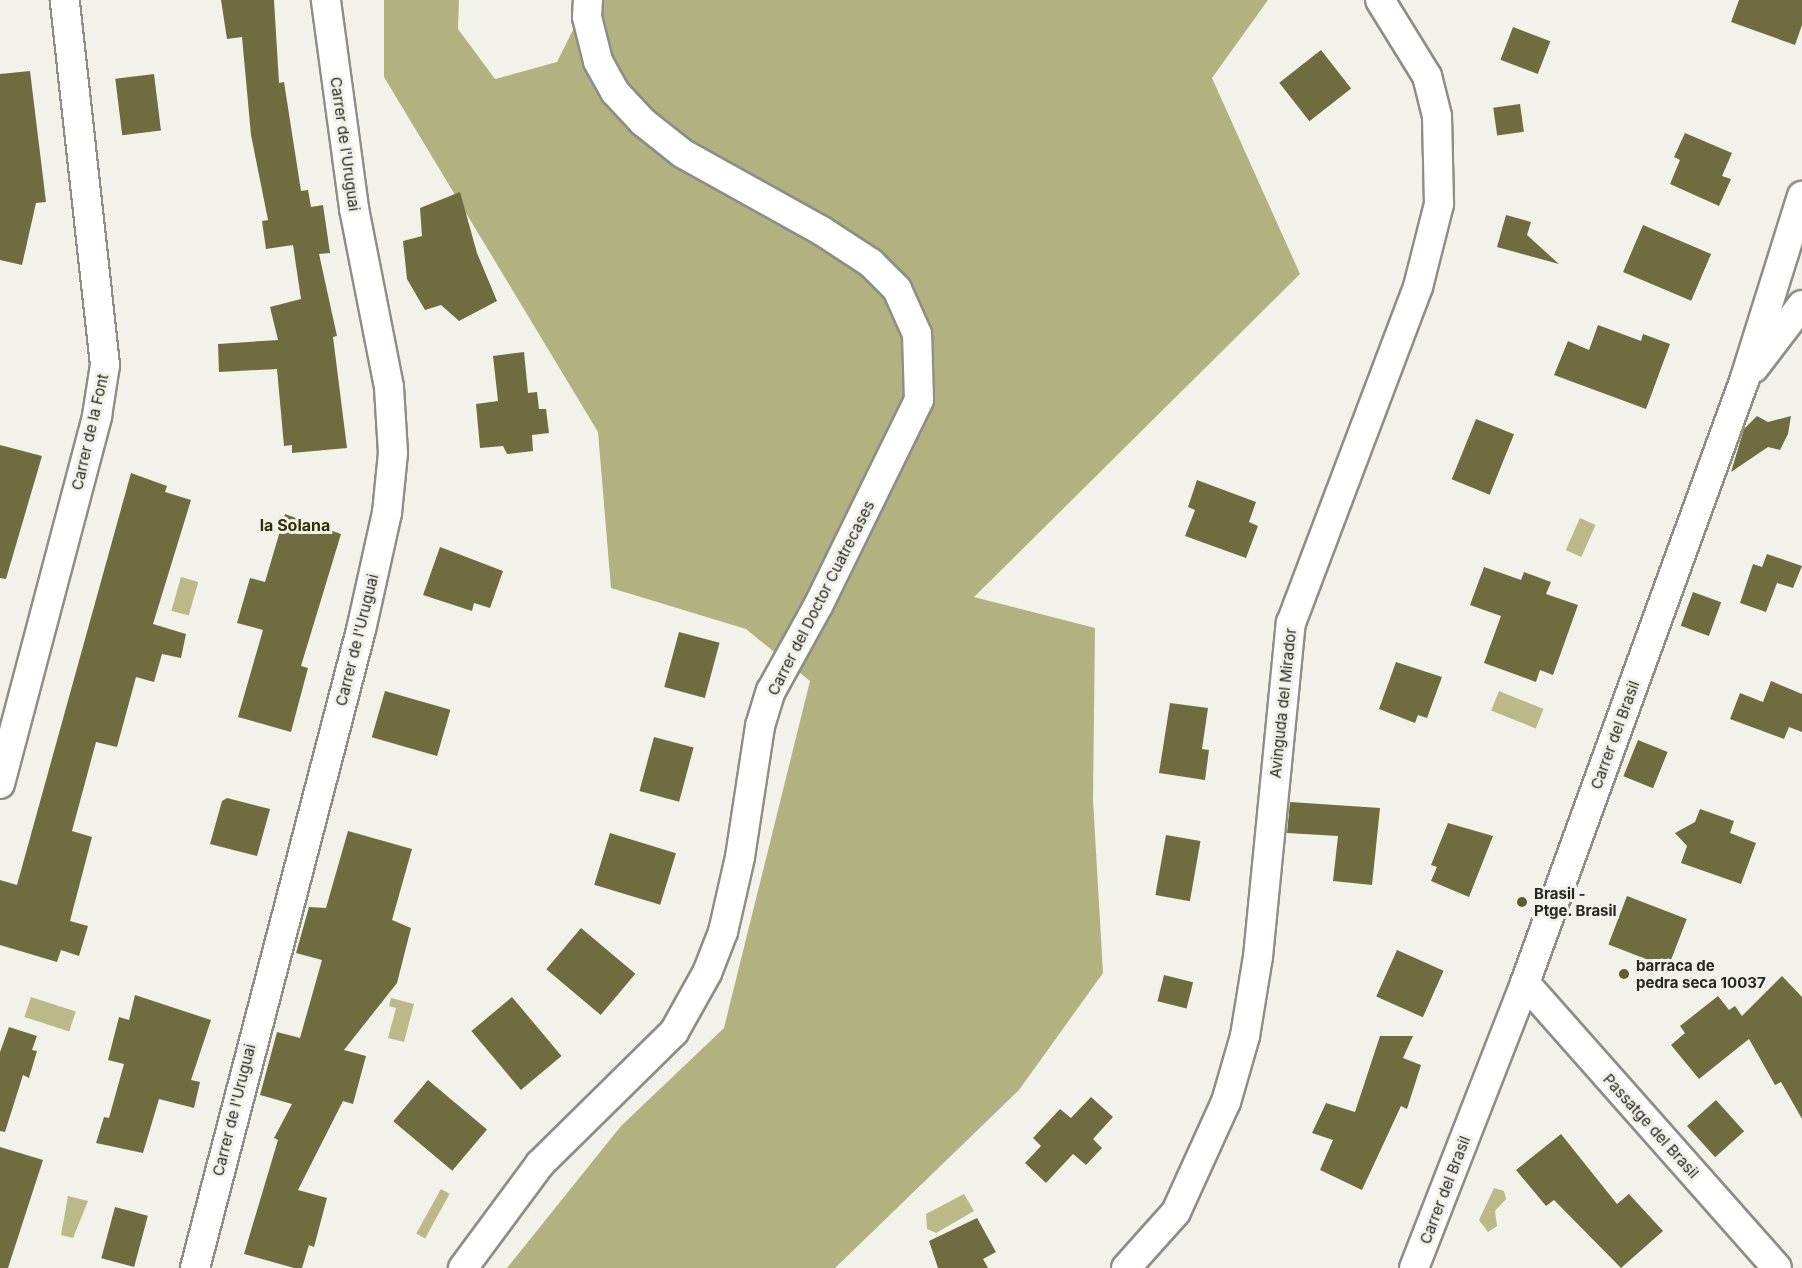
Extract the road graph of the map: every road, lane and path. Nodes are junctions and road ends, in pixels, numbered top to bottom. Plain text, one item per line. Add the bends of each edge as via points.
1 (65, 0) edge
2 (326, 0) edge
3 (588, 0) edge
4 (1380, 0) edge
5 (1802, 196) edge
6 (1802, 305) edge
7 (1744, 381) junction
8 (0, 784) edge
9 (1525, 983) junction
10 (195, 1268) edge
11 (463, 1268) edge
12 (1126, 1268) edge
13 (1414, 1268) edge
14 (1778, 1268) edge

1 - 8 street, Carrer de la Font via 105,365 96,416
2 - 10 street, Carrer de l'Uruguai via 354,208 388,387 393,453 387,513 361,630
3 - 11 street, Carrer del Doctor Cuatrecases via 587,17 598,61 615,92 643,122 682,153 832,237 871,263 897,289 917,334 919,400 819,606 771,691 760,726 738,868 723,932 707,973 674,1032 540,1164
4 - 12 street, Avinguda del Mirador via 1427,76 1437,116 1439,204 1418,287 1291,623 1258,957 1245,1036 1226,1102 1176,1212
5 - 7 street, Carrer del Brasil
6 - 7 street
7 - 9 street, Carrer del Brasil
9 - 13 street, Carrer del Brasil
9 - 14 street, Passatge del Brasil

